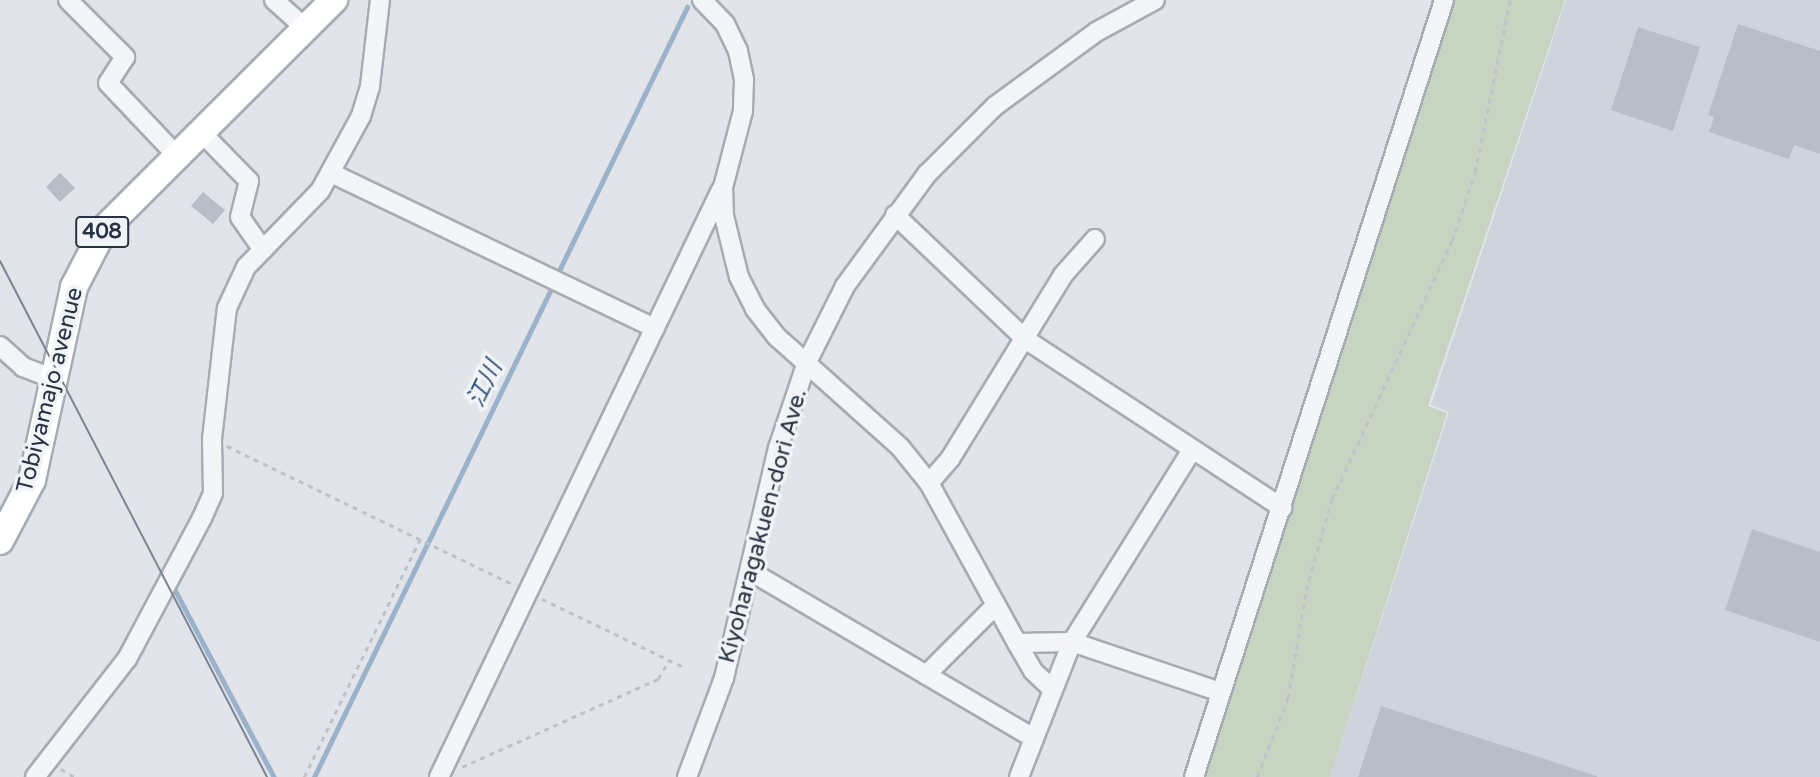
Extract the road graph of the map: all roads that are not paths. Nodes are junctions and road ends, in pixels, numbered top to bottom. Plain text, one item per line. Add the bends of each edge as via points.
1 (68, 0) edge
2 (274, 0) edge
3 (334, 0) edge
4 (380, 0) edge
5 (702, 0) edge
6 (1155, 0) edge
7 (1444, 0) edge
8 (304, 27) junction
9 (200, 131) junction
10 (176, 155) junction
11 (331, 173) junction
12 (723, 187) junction
13 (895, 215) junction
14 (1095, 239) dead end
15 (263, 250) junction
16 (655, 328) junction
17 (1025, 340) junction
18 (0, 346) edge
19 (807, 362) junction
20 (51, 378) junction
21 (1192, 450) junction
22 (929, 483) junction
23 (1282, 508) junction
24 (0, 541) edge
25 (750, 571) junction
26 (994, 607) junction
27 (1072, 642) junction
28 (1017, 643) junction
29 (926, 675) junction
30 (1051, 688) junction
31 (1221, 692) junction
32 (1033, 738) junction
33 (445, 774) edge
34 (35, 777) edge
35 (687, 777) edge
36 (1019, 777) edge
37 (1194, 777) edge

1 - 10 street via 125,57 108,83
2 - 8 street
3 - 8 highway, Tobiyamajo avenue / 408
4 - 11 street via 370,86 361,116
5 - 12 street via 726,24 744,80 743,111
6 - 13 street, Kiyoharagakuen-dori Ave. via 1096,32 995,106 927,174
7 - 23 street
8 - 9 highway, Tobiyamajo avenue / 408
9 - 10 highway, Tobiyamajo avenue / 408
9 - 15 street via 249,181 240,217
10 - 20 highway, Tobiyamajo avenue / 408 via 117,214 93,247 74,287
11 - 15 street
11 - 16 street
12 - 16 street
12 - 19 street via 729,248 739,277 777,337
13 - 17 street
13 - 19 street, Kiyoharagakuen-dori Ave. via 845,286
14 - 17 street via 1063,275
15 - 34 street via 234,286 227,308 212,439 213,493 127,659
16 - 33 street
17 - 21 street
17 - 22 street via 950,459
18 - 20 street via 23,367
19 - 22 street via 900,447
19 - 25 street, Kiyoharagakuen-dori Ave. via 778,449
20 - 24 highway, Tobiyamajo avenue / 408 via 32,480
21 - 23 street
21 - 27 street
22 - 26 street
23 - 31 street
25 - 29 street
25 - 35 street, Kiyoharagakuen-dori Ave. via 724,678
26 - 28 street
26 - 29 street
27 - 28 street
27 - 30 street
27 - 31 street
28 - 30 street via 1033,671
29 - 32 street
30 - 32 street
31 - 37 street
32 - 36 street

